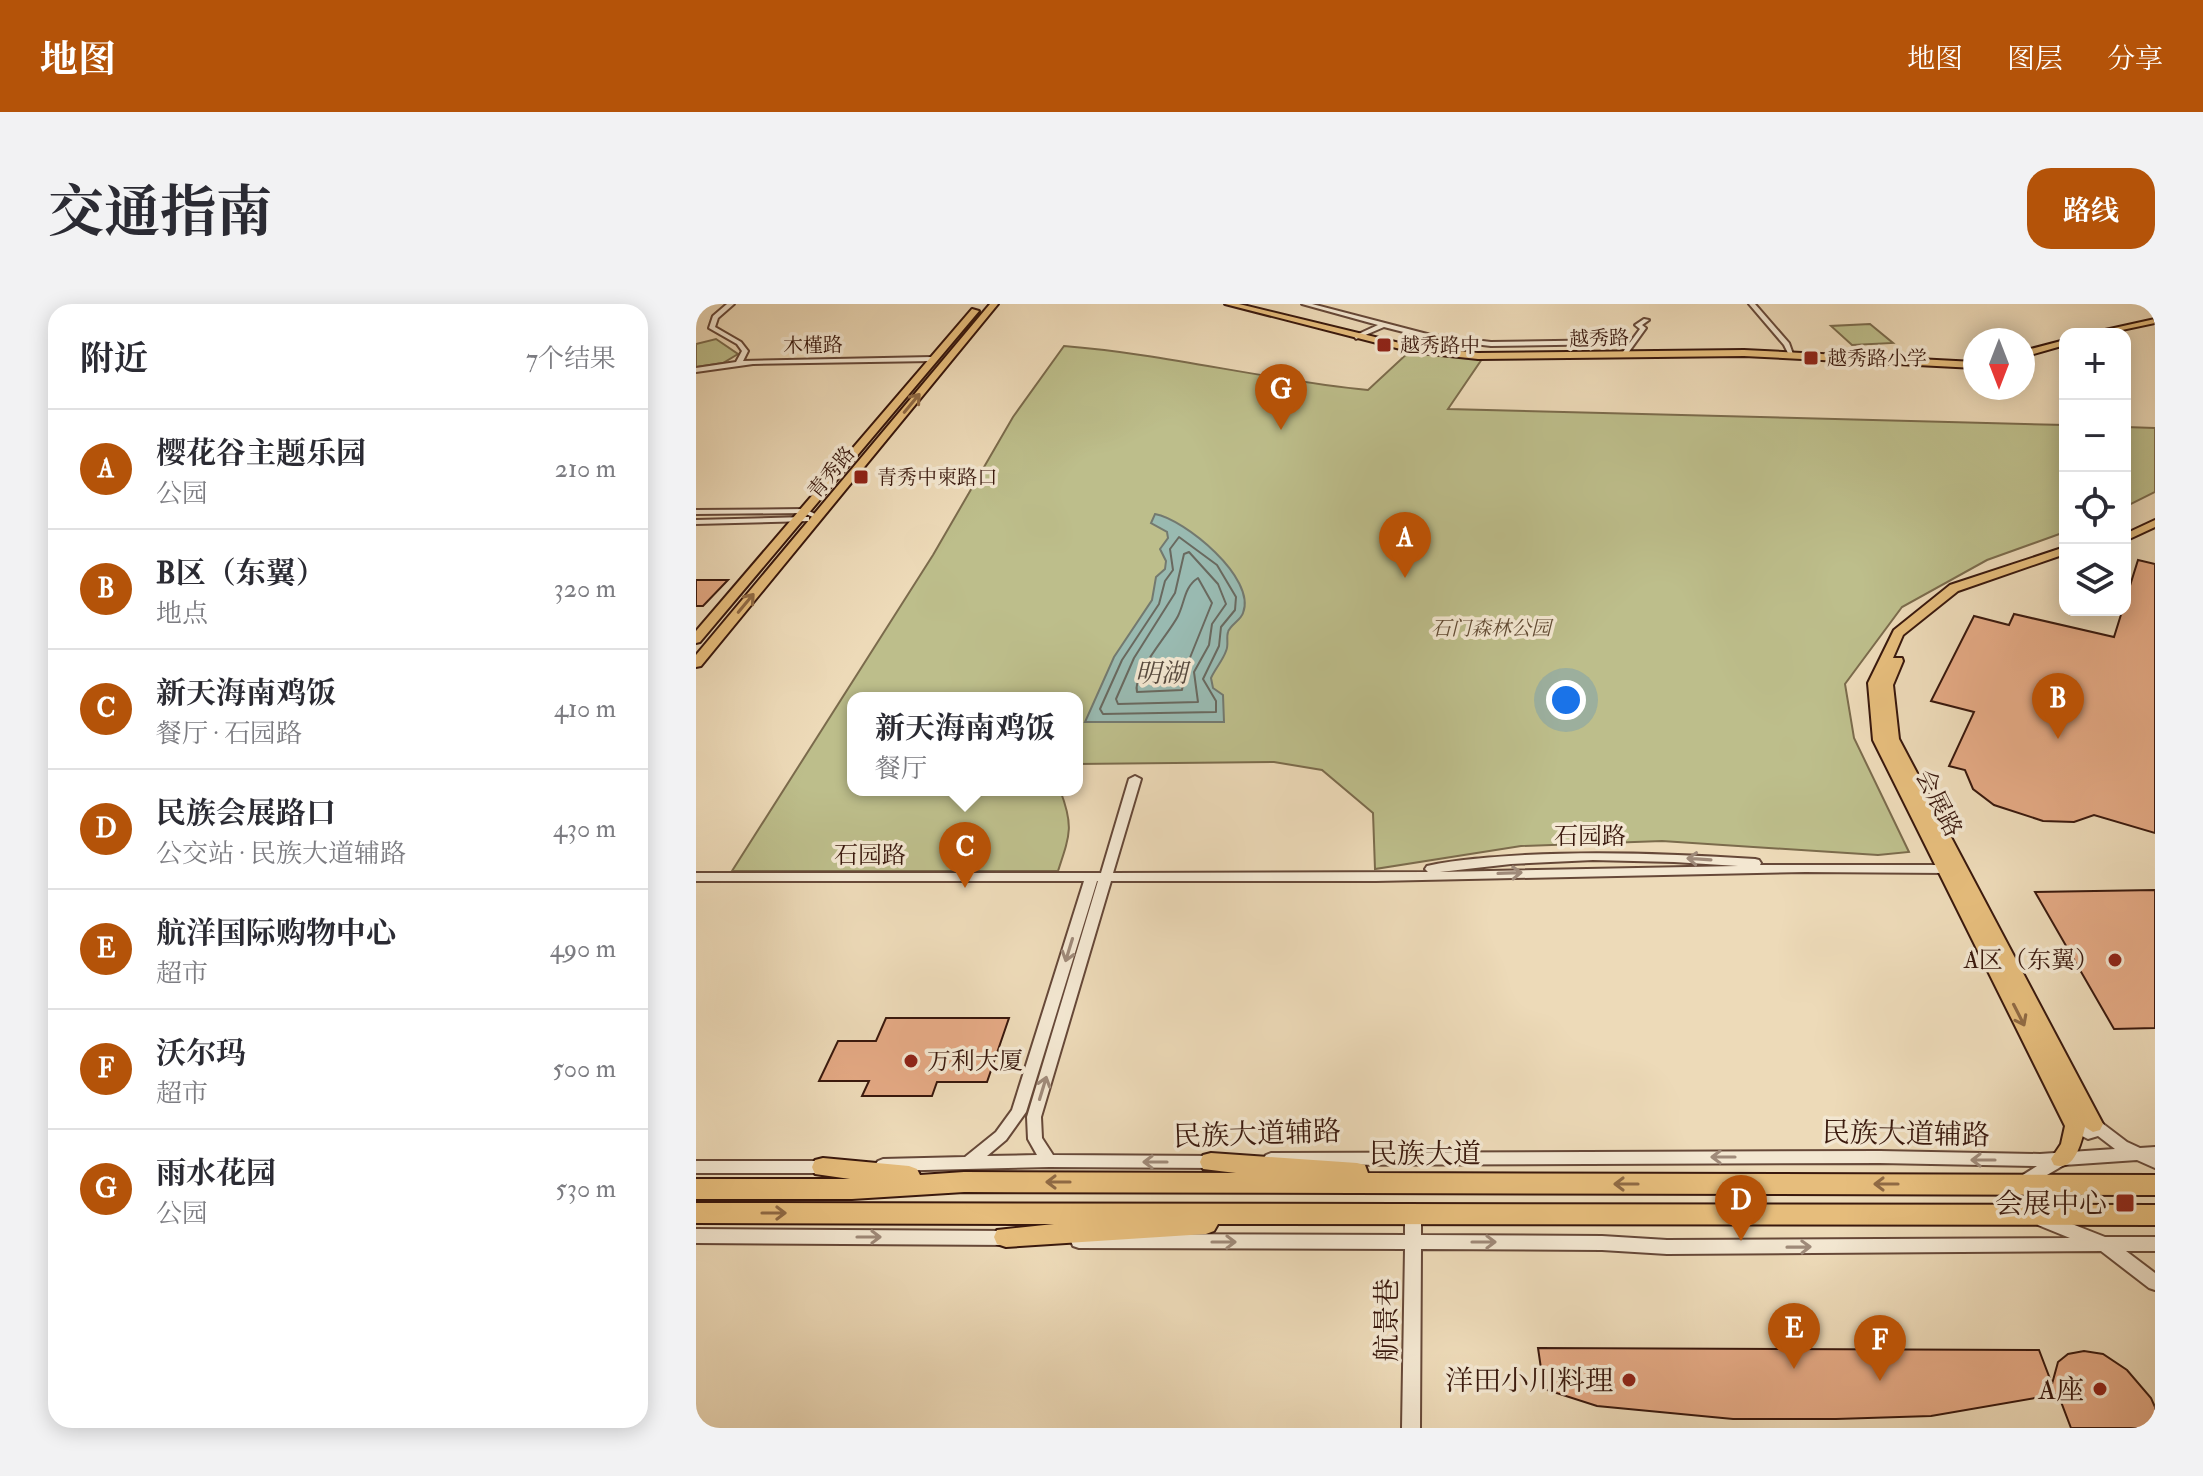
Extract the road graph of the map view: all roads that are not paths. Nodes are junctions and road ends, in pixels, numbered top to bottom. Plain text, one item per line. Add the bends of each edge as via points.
1 (731, 304) edge
2 (981, 304) edge
3 (994, 304) edge
4 (1229, 304) edge
5 (1246, 304) edge
6 (1305, 304) edge
7 (1752, 304) edge
8 (1646, 320) dead end
9 (2155, 323) edge
10 (1385, 324) junction
11 (2126, 328) edge
12 (2131, 329) edge
13 (1359, 336) junction
14 (1616, 342) dead end
15 (2059, 347) edge
16 (1626, 352) junction
17 (1791, 354) junction
18 (2035, 354) edge
19 (932, 359) junction
20 (1963, 362) edge
21 (739, 363) junction
22 (696, 370) edge
23 (805, 511) junction
24 (696, 512) edge
25 (2155, 515) edge
26 (817, 517) junction
27 (796, 521) junction
28 (696, 522) edge
29 (2155, 523) edge
30 (2131, 526) edge
31 (2131, 535) edge
32 (2059, 555) edge
33 (2059, 555) edge
34 (696, 639) edge
35 (696, 663) edge
36 (1135, 779) dead end
37 (1946, 869) junction
38 (1099, 876) junction
39 (696, 877) edge
40 (2093, 1124) junction
41 (2075, 1126) junction
42 (2135, 1153) junction
43 (2155, 1153) edge
44 (2061, 1159) junction
45 (1049, 1161) junction
46 (1211, 1162) junction
47 (2155, 1162) edge
48 (696, 1167) edge
49 (823, 1167) joint
50 (966, 1173) junction
51 (1520, 1183) junction
52 (2020, 1184) junction
53 (2155, 1185) edge
54 (696, 1189) edge
55 (696, 1213) edge
56 (1360, 1213) junction
57 (1413, 1213) junction
58 (2032, 1214) junction
59 (2155, 1215) edge
60 (696, 1236) edge
61 (1006, 1237) junction
62 (1413, 1242) junction
63 (2104, 1244) junction
64 (2155, 1244) edge
65 (2155, 1283) edge
66 (1411, 1428) edge

1 - 21 street via 715,317 712,328 739,343 745,351
2 - 19 main road, 青秀路
26 -> 3 main road, 青秀路
4 - 13 main road, 越秀路
5 - 13 main road, 越秀路
6 - 10 street
7 - 17 street
8 - 16 street via 1638,325 1643,328
9 - 11 main road
9 - 12 main road
10 - 13 street
10 - 14 street via 1431,337 1491,344
13 - 16 main road, 越秀路 via 1480,353
13 - 17 main road, 越秀路 via 1412,349 1478,356
15 - 18 main road
16 - 17 main road, 越秀路
17 - 20 main road, 越秀路
19 - 21 street, 木槿路
19 - 23 main road, 青秀路
21 - 22 street, 木槿路
23 - 24 street
23 - 26 street
23 - 27 main road, 青秀路
25 - 30 main road
26 - 27 street
35 -> 26 main road, 青秀路
27 - 28 street
27 - 34 main road, 青秀路
29 - 31 main road
32 - 37 main road, 会展路 via 1954,588 1898,633 1875,683 1880,740
33 - 40 main road, 会展路 via 1965,592 1909,635 1886,685 1892,739
36 - 38 street
37 - 38 street, 石园路
37 -> 41 main road, 会展路
38 - 39 street, 石园路
45 -> 38 street via 1035,1139 1034,1117
38 -> 50 street via 1019,1112
40 - 41 street via 2094,1131 2088,1133
40 - 42 street
41 - 44 main road
42 - 43 street, 民族大道辅路
42 - 44 street, 民族大道辅路
42 - 47 street
44 -> 46 street, 民族大道辅路 via 1325,1156
44 - 52 street
46 -> 45 street, 民族大道辅路
45 - 50 street, 民族大道辅路
46 - 51 highway
48 - 49 street
49 - 50 highway
51 -> 50 highway, 民族大道
50 - 54 highway, 民族大道 via 852,1189
52 -> 51 highway, 民族大道
52 - 53 highway, 民族大道
55 -> 56 highway
56 - 57 highway
56 - 61 highway
57 - 58 highway
57 - 62 street, 航景巷
58 - 59 highway
58 - 63 street
60 -> 61 street
61 -> 62 street
62 -> 63 street via 1729,1247
62 - 66 street, 航景巷
63 - 64 street
63 - 65 street

